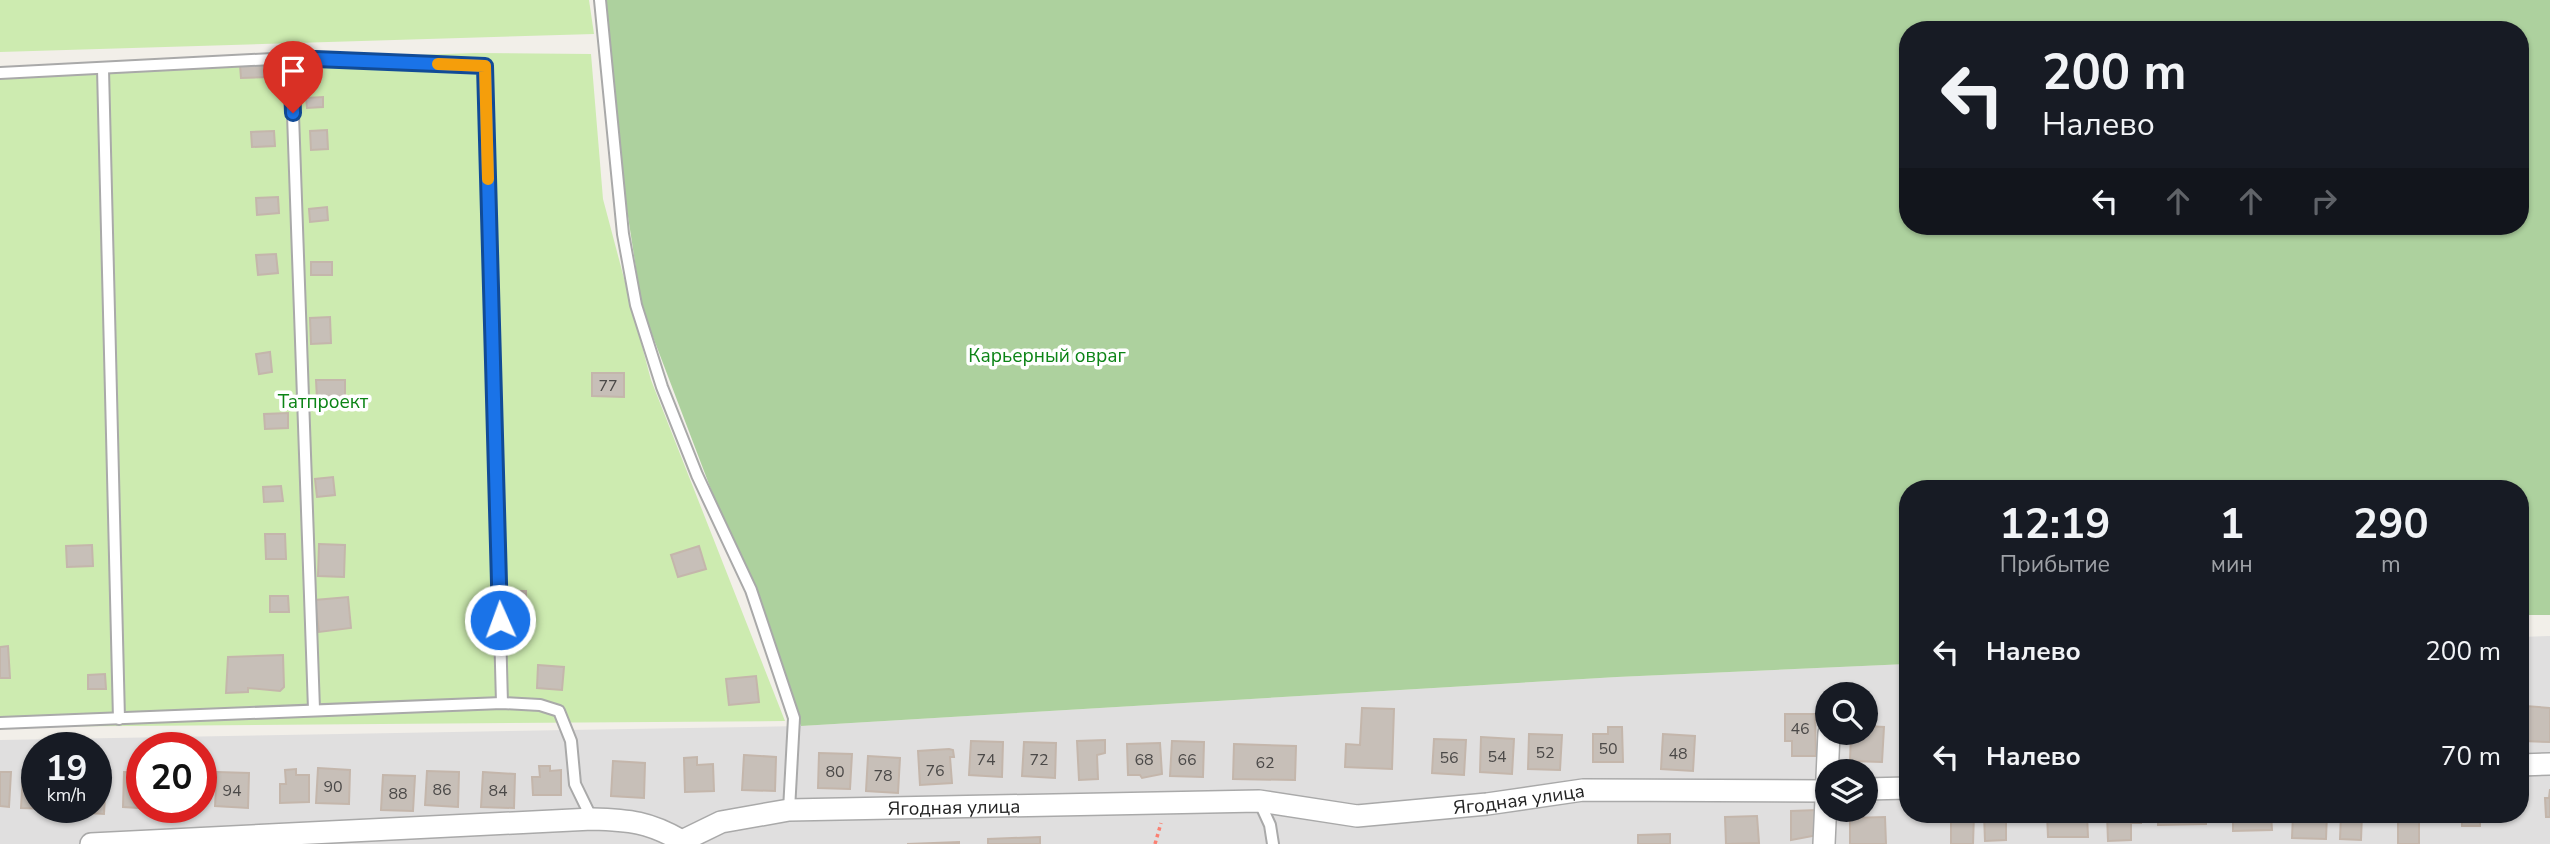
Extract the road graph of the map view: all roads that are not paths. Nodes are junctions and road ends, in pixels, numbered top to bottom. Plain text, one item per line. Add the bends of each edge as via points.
1 (600, 0) edge
2 (291, 58) junction
3 (103, 69) junction
4 (0, 73) edge
5 (502, 703) junction
6 (314, 709) junction
7 (119, 719) junction
8 (0, 723) edge
9 (2550, 764) edge
10 (2529, 765) edge
11 (1899, 788) edge
12 (1878, 789) edge
13 (1815, 791) edge
14 (1259, 801) junction
15 (789, 810) junction
16 (593, 819) junction
17 (1825, 822) edge
18 (682, 843) edge
19 (91, 844) edge
20 (1273, 844) edge
21 (1824, 844) edge

1 - 15 lane via 619,199 636,305 697,475 751,590 794,718
2 - 3 lane
2 - 5 lane via 485,66
2 - 6 lane
3 - 4 lane
3 - 7 lane
5 - 6 lane
5 - 16 lane via 559,711 571,741 575,783
6 - 7 lane
7 - 8 lane
9 - 10 street
11 - 12 street
13 - 14 street, Ягодная улица via 1583,790 1357,817
14 - 15 street, Ягодная улица
14 - 20 lane
15 - 18 street, Ягодная улица via 721,822
16 - 18 street, Ягодная улица via 636,820 659,827
16 - 19 street, Ягодная улица
17 - 21 street

